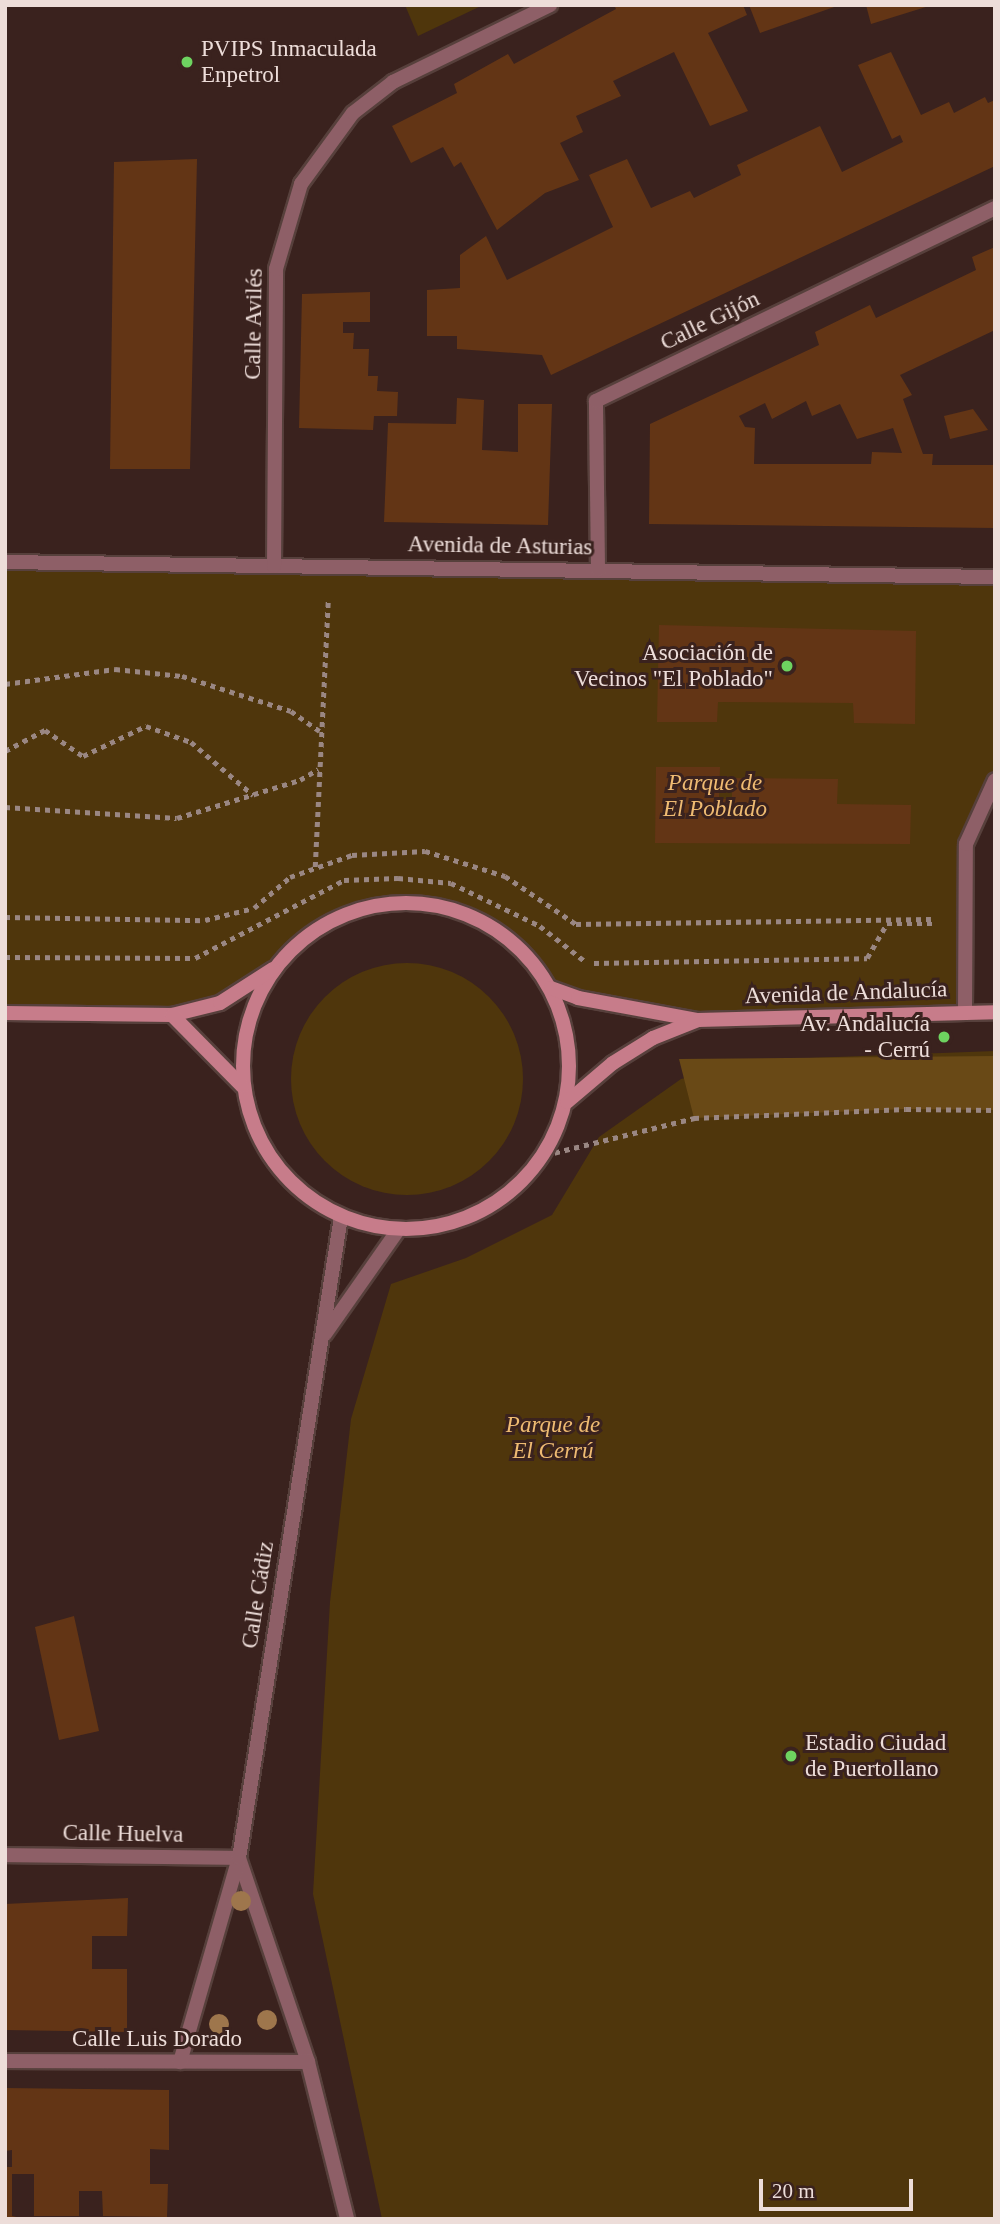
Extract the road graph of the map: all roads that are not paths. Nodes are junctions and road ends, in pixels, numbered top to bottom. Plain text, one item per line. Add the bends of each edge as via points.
1 (550, 5) edge
2 (995, 208) edge
3 (5, 562) edge
4 (274, 566) junction
5 (598, 570) junction
6 (995, 577) edge
7 (995, 780) edge
8 (274, 968) junction
9 (551, 988) junction
10 (965, 1012) junction
11 (995, 1012) edge
12 (5, 1013) edge
13 (172, 1015) junction
14 (698, 1020) junction
15 (242, 1086) junction
16 (567, 1102) junction
17 (341, 1217) junction
18 (398, 1230) junction
19 (322, 1338) junction
20 (5, 1855) edge
21 (239, 1858) junction
22 (5, 2061) edge
23 (180, 2062) junction
24 (308, 2062) junction
25 (347, 2219) edge

1 - 4 street, Calle Avilés via 393,82 354,113 301,184 276,269
2 - 5 street, Calle Gijón via 596,401
3 - 4 street, Avenida de Asturias
4 - 5 street, Avenida de Asturias
5 - 6 street, Avenida de Asturias
7 - 10 street via 966,844
8 - 9 street via 315,929 368,907 425,904 467,914 516,943
8 - 13 street via 220,1003
8 - 15 street via 246,1028
9 - 14 street, Avenida de Andalucía via 578,998
9 - 16 street via 569,1043
10 - 11 street, Avenida de Andalucía
10 - 14 street, Avenida de Andalucía
12 - 13 street
13 - 15 street
14 - 16 street, Avenida de Andalucía via 643,1044
15 - 17 street via 259,1141 293,1186
16 - 18 street via 545,1155 506,1197 455,1223
17 - 18 street
17 - 19 street, Calle Cádiz
18 - 19 street, Calle Cádiz
19 - 21 street, Calle Cádiz
20 - 21 street, Calle Huelva
21 - 23 street, Calle Cádiz
21 - 24 street, Calle Cádiz
22 - 23 street, Calle Luis Dorado
23 - 24 street, Calle Luis Dorado
24 - 25 street, Calle Cádiz

